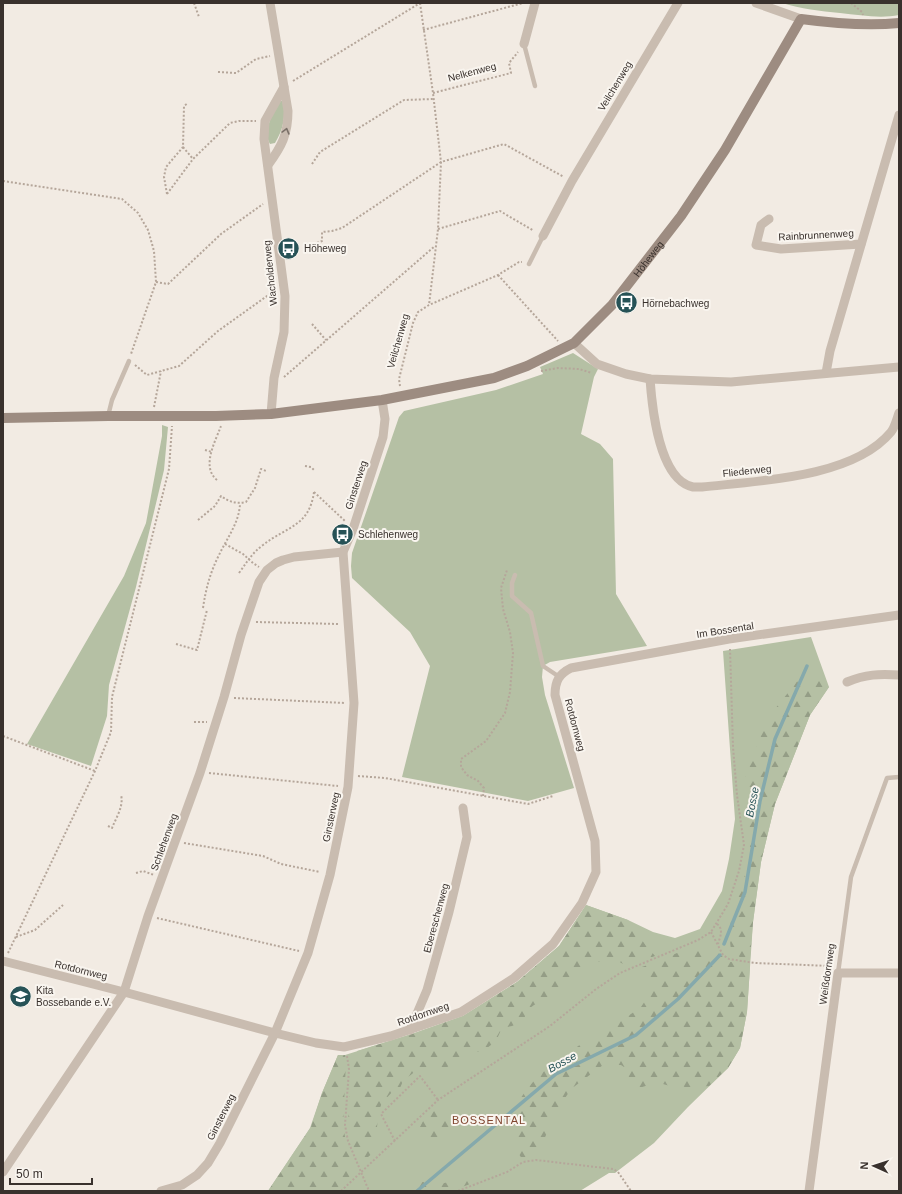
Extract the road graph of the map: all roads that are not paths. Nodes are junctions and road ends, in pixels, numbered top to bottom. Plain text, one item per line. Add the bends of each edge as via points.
1 (270, 3) edge
2 (536, 3) edge
3 (678, 3) edge
4 (756, 3) edge
5 (801, 19) junction
6 (899, 23) edge
7 (524, 44) joint
8 (535, 86) dead end
9 (284, 87) junction
10 (899, 115) edge
11 (897, 129) edge
12 (268, 165) junction
13 (770, 219) dead end
14 (543, 236) joint
15 (861, 244) junction
16 (529, 264) road end
17 (574, 343) junction
18 (129, 360) road end
19 (899, 367) edge
20 (826, 373) junction
21 (650, 380) junction
22 (382, 400) junction
23 (899, 412) edge
24 (271, 414) junction
25 (108, 416) junction
26 (3, 418) edge
27 (343, 552) junction
28 (515, 575) dead end
29 (899, 615) edge
30 (899, 675) edge
31 (558, 676) junction
32 (847, 682) dead end
33 (899, 777) edge
34 (463, 808) dead end
35 (3, 961) edge
36 (838, 973) junction
37 (899, 973) edge
38 (124, 992) junction
39 (410, 1030) junction
40 (275, 1033) junction
41 (3, 1172) edge
42 (161, 1191) edge
43 (809, 1191) edge

1 - 9 street
2 - 7 street
3 - 14 street, Veilchenweg via 572,181
4 - 5 street
5 - 6 street via 865,24
5 - 17 street, Höheweg via 725,150 681,216 612,305
7 - 8 lane
9 - 12 street, Wacholderweg via 265,121 264,138
12 -> 9 street via 280,148 288,125
10 - 11 street, Rainbrunnenweg
11 - 15 street, Rainbrunnenweg
12 - 24 street, Wacholderweg via 285,296 284,332 274,378
13 - 15 street, Rainbrunnenweg via 761,225 756,245 781,249
14 - 16 lane
15 - 20 street, Rainbrunnenweg
17 - 21 street via 597,364
17 - 22 street, Höheweg via 528,366 494,378
18 - 25 lane
19 - 20 street
20 - 21 street via 731,382
21 - 23 street, Fliederweg via 657,431 664,454 673,472 692,487 791,477 822,470 869,452 892,431
22 - 24 street, Höheweg
22 - 27 street, Ginsterweg via 385,419 383,437
24 - 25 street, Höheweg
25 - 26 street, Höheweg
27 - 38 street, Schlehenweg via 283,560 268,570 259,582 200,773 148,916
27 - 40 street, Ginsterweg via 354,703 348,787 330,875 308,953
28 - 31 lane via 512,596 531,613 543,666
29 - 31 street, Im Bossental via 729,639 571,668
30 - 32 street via 876,674
31 - 39 street, Rotdornweg via 555,695 595,842 596,872 582,903 553,944 514,978 461,1012
33 - 36 lane, Weißdornweg via 887,778 851,877
34 - 39 street, Ebereschenweg via 467,837 450,912 427,990
35 - 38 street, Rotdornweg
36 - 37 street
36 - 43 street, Weißdornweg
38 - 40 street, Rotdornweg
38 - 41 street, Schlehenweg
39 - 40 street, Rotdornweg via 344,1047
40 - 42 street, Ginsterweg via 208,1163 197,1175 182,1185

